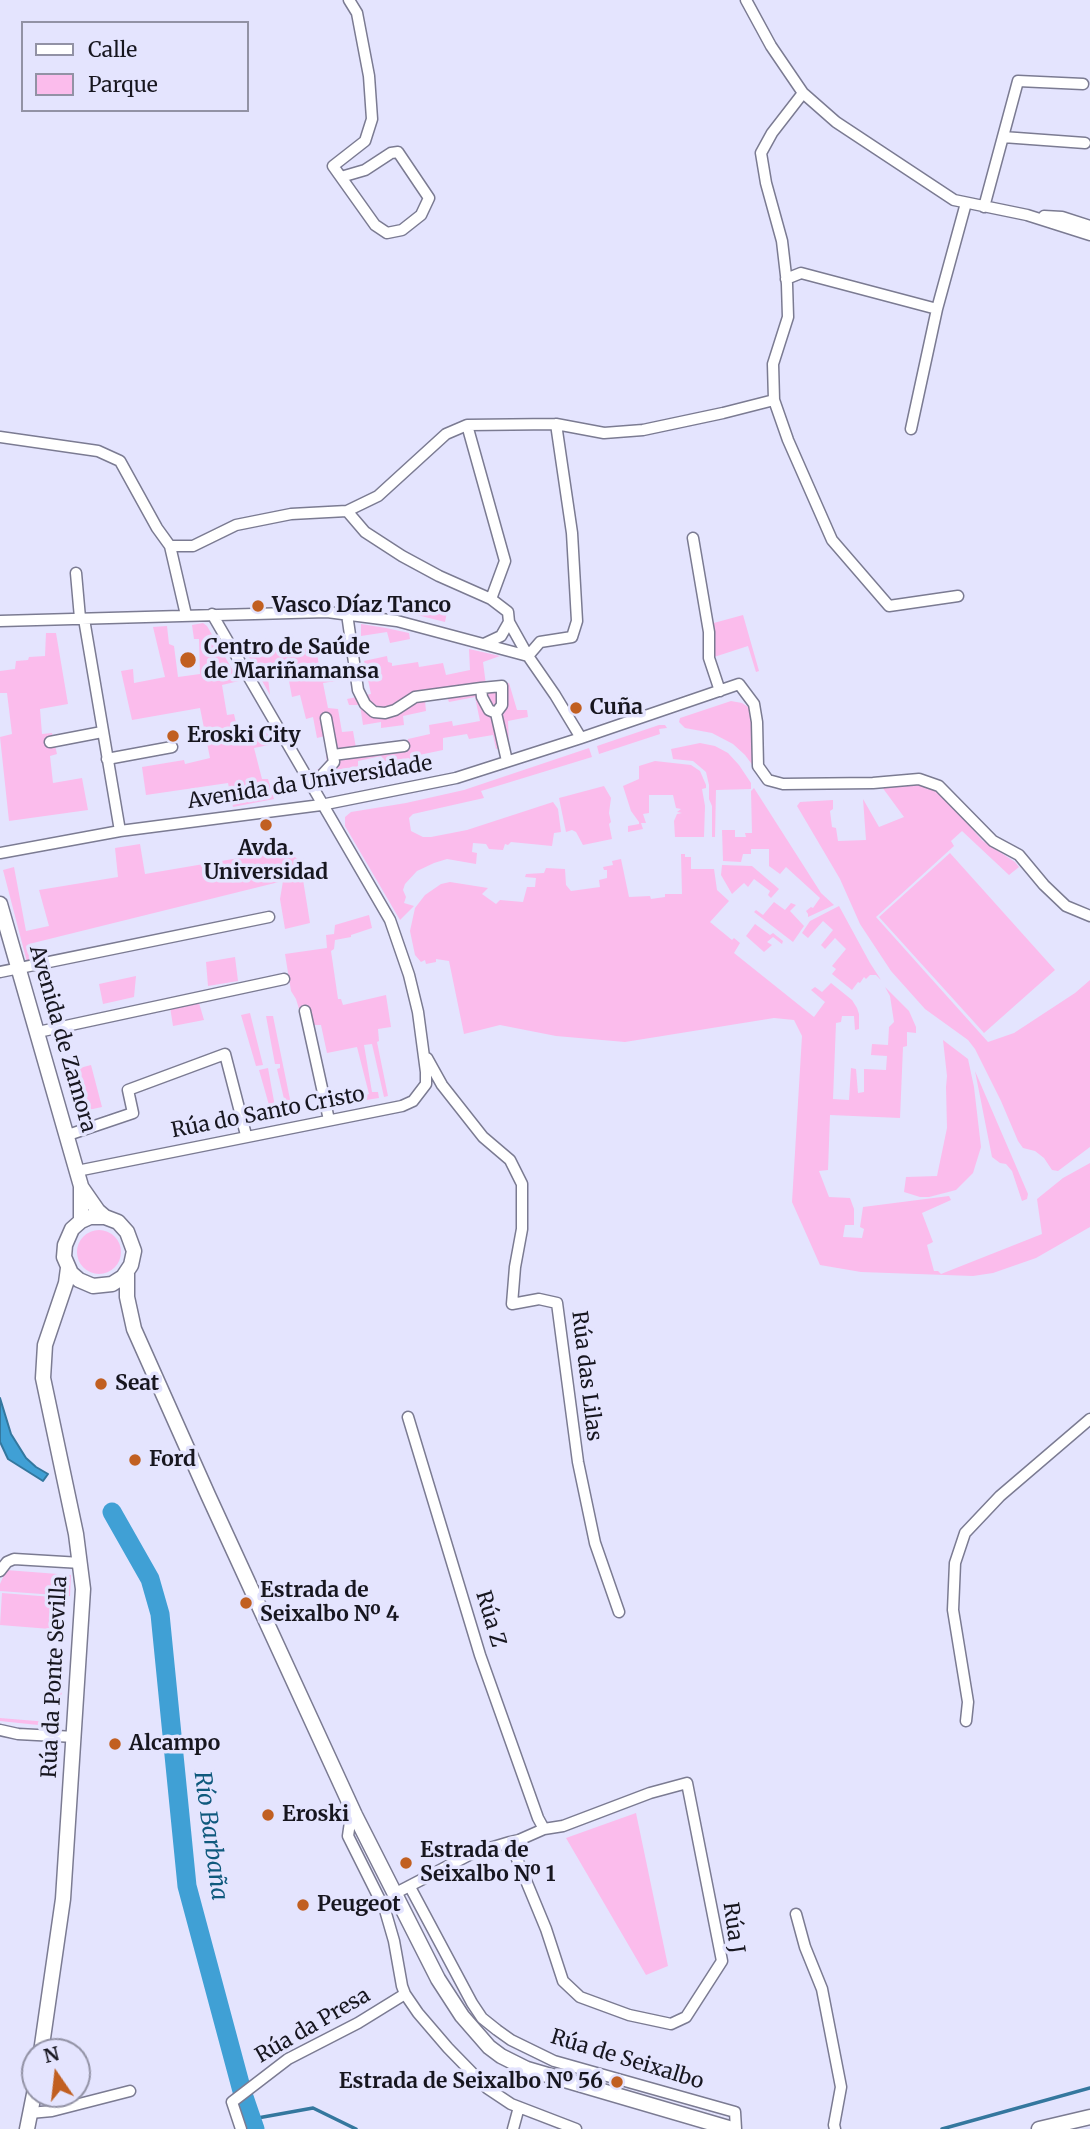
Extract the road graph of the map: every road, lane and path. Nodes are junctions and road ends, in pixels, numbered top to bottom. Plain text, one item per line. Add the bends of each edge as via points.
1 (349, 0) edge
2 (746, 0) edge
3 (1083, 84) dead end
4 (803, 93) junction
5 (1003, 137) junction
6 (1085, 143) dead end
7 (341, 177) junction
8 (966, 203) junction
9 (984, 207) junction
10 (1027, 215) junction
11 (1090, 226) edge
12 (1090, 234) edge
13 (786, 279) junction
14 (937, 309) junction
15 (774, 400) junction
16 (556, 424) junction
17 (467, 425) junction
18 (911, 429) dead end
19 (0, 437) edge
20 (347, 511) junction
21 (693, 538) dead end
22 (170, 546) junction
23 (76, 573) dead end
24 (958, 596) dead end
25 (491, 598) junction
26 (212, 614) junction
27 (346, 614) junction
28 (186, 615) junction
29 (82, 619) junction
30 (0, 621) edge
31 (509, 622) junction
32 (484, 644) junction
33 (528, 656) junction
34 (481, 688) junction
35 (720, 691) junction
36 (496, 713) junction
37 (326, 718) dead end
38 (102, 732) junction
39 (581, 738) junction
40 (50, 743) dead end
41 (404, 746) dead end
42 (173, 747) dead end
43 (333, 755) junction
44 (107, 759) junction
45 (507, 761) junction
46 (311, 787) junction
47 (321, 805) junction
48 (120, 831) junction
49 (0, 853) edge
50 (0, 904) edge
51 (1090, 916) edge
52 (269, 917) dead end
53 (19, 967) junction
54 (0, 972) edge
55 (284, 979) dead end
56 (305, 1011) dead end
57 (38, 1032) junction
58 (424, 1053) junction
59 (328, 1120) junction
60 (68, 1135) junction
61 (246, 1135) junction
62 (77, 1171) junction
63 (81, 1186) junction
64 (105, 1217) junction
65 (81, 1221) junction
66 (68, 1268) junction
67 (127, 1274) junction
68 (84, 1283) junction
69 (103, 1287) junction
70 (58, 1309) junction
71 (134, 1329) junction
72 (408, 1418) dead end
73 (1090, 1419) edge
74 (82, 1563) junction
75 (0, 1571) edge
76 (619, 1612) dead end
77 (967, 1721) dead end
78 (0, 1730) edge
79 (75, 1737) junction
80 (355, 1815) junction
81 (544, 1829) junction
82 (510, 1842) junction
83 (410, 1887) junction
84 (394, 1894) junction
85 (796, 1914) dead end
86 (405, 1994) junction
87 (43, 2038) edge
88 (130, 2091) dead end
89 (519, 2107) junction
90 (31, 2108) edge
91 (30, 2113) junction
92 (1090, 2117) edge
93 (1090, 2126) edge
94 (27, 2129) edge
95 (241, 2129) edge
96 (513, 2129) edge
97 (576, 2129) edge
98 (734, 2129) edge
99 (835, 2129) edge
100 (1039, 2129) edge
101 (1077, 2129) edge

1 - 7 street via 357,13 372,119 365,141 333,166
2 - 4 street
3 - 5 street via 1018,81
4 - 8 street via 836,122 954,200
4 - 13 street via 761,153
5 - 6 street
5 - 9 street
7 - 7 street via 398,152 429,198 421,215 387,233 375,225
8 - 9 street
8 - 14 street
9 - 10 street
10 - 11 street via 1062,217
10 - 12 street
13 - 14 street via 801,273
13 - 15 street via 788,317 774,364
14 - 18 street
15 - 16 street via 643,430 604,433
15 - 24 street via 832,540 889,606
16 - 17 street
16 - 33 street via 572,533 577,621 572,637 540,642
17 - 20 street via 446,434 379,496
17 - 25 street via 505,561
19 - 22 street via 98,451 120,461
20 - 22 street via 292,514 236,525 193,546
20 - 25 street via 365,532 402,556
21 - 35 street via 709,658
22 - 28 street
23 - 29 street
25 - 31 street via 508,612
26 - 27 street
26 - 28 street
26 - 46 street
27 - 32 street via 397,621
27 - 34 street via 358,690 374,712 395,710 415,697
28 - 29 street
29 - 30 street
29 - 38 street
31 - 32 street via 502,636
31 - 33 street
32 - 33 street
33 - 39 street
34 - 36 street via 489,710
34 - 36 street via 502,686 502,705
35 - 39 street, Avenida da Universidade
35 - 51 street, Avenida da Universidade via 739,684 754,704 758,765 768,780 783,784 919,779 939,786 993,841 1019,855 1066,906
36 - 45 street
37 - 43 street
38 - 40 street
38 - 44 street
39 - 45 street, Avenida da Universidade
41 - 43 street
42 - 44 street
43 - 46 street via 334,762
44 - 48 street
45 - 47 street, Avenida da Universidade via 456,778
46 - 47 street
47 - 48 street, Avenida da Universidade
47 - 58 street via 390,920 412,987
48 - 49 street, Avenida da Universidade
50 - 53 street, Avenida de Zamora
52 - 53 street
53 - 54 street
53 - 57 street, Avenida de Zamora
55 - 57 street
56 - 59 street
57 - 60 street, Avenida de Zamora
58 - 59 street, Rúa do Santo Cristo via 426,1084 413,1101
58 - 76 street, Rúa das Lilas via 442,1085 483,1137 510,1160 522,1184 522,1229 512,1304 539,1299 557,1303 578,1462 595,1543
59 - 61 street, Rúa do Santo Cristo
60 - 61 street via 133,1113 128,1090 225,1054
60 - 62 street, Avenida de Zamora
61 - 62 street, Rúa do Santo Cristo
62 - 63 street, Avenida de Zamora
63 - 64 street, Avenida de Zamora
63 - 65 street, Avenida de Zamora
64 - 65 street
64 - 67 street, Avenida de Zamora via 123,1227 131,1238 134,1256
65 - 66 street, Avenida de Zamora via 66,1239
66 - 68 street
66 - 70 street, Rúa da Ponte Sevilla
67 - 69 street
67 - 71 street
68 - 69 street
68 - 70 street, Rúa da Ponte Sevilla
69 - 71 street via 115,1297
70 - 74 street, Rúa da Ponte Sevilla via 45,1345 43,1378
71 - 80 street
72 - 81 street, Rúa Z via 480,1655
73 - 77 street via 1000,1496 965,1533 955,1563 953,1610
74 - 75 street via 14,1559
74 - 79 street, Rúa da Ponte Sevilla
78 - 79 street
79 - 87 street, Rúa da Ponte Sevilla via 63,1899
80 - 84 street
80 - 86 street via 348,1836 385,1910
81 - 82 street, Rúa J
81 - 82 street, Rúa J via 687,1783 722,1961 686,2017 671,2024 580,1997 564,1981
82 - 83 street, Rúa J via 473,1853
83 - 84 street, Rúa J
83 - 98 street, Rúa de Seixalbo via 472,2003 497,2031 554,2061 734,2112
84 - 98 street via 450,1999 480,2039 502,2056 546,2076
85 - 99 street via 822,1989 841,2087
86 - 89 street via 425,2023 487,2088
86 - 95 street, Rúa da Presa via 288,2059 232,2102
88 - 91 street
89 - 96 street
89 - 97 street
90 - 91 street
91 - 94 street
92 - 100 street
93 - 101 street

